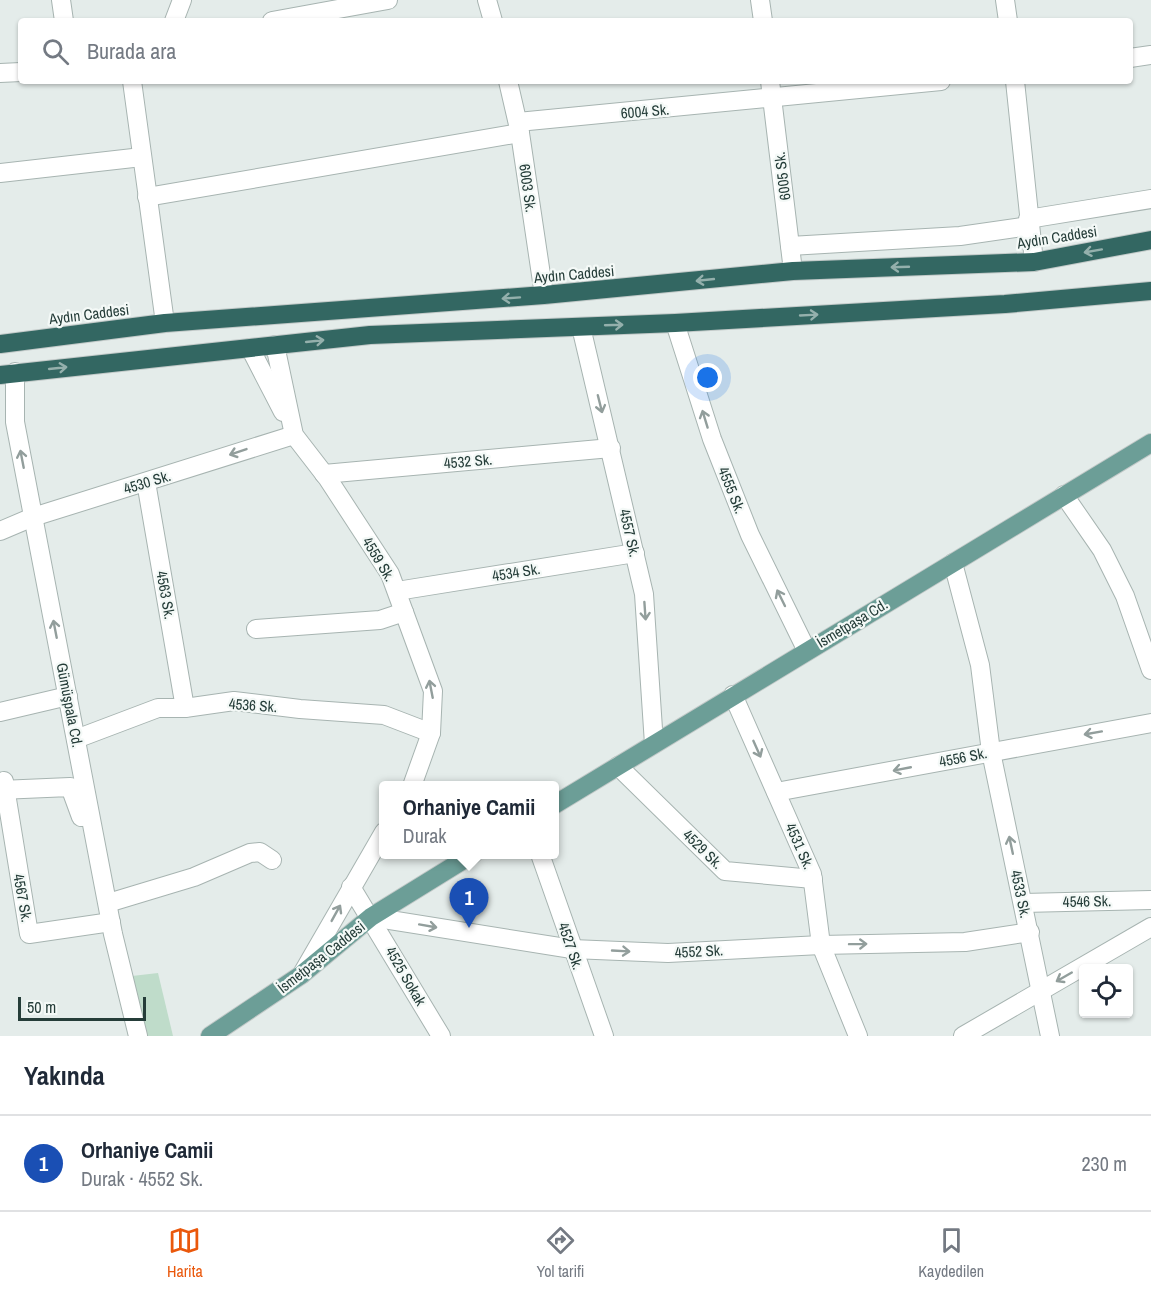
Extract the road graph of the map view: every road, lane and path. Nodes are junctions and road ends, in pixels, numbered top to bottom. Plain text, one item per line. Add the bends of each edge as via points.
1 (61, 0) edge
2 (182, 0) edge
3 (387, 0) edge
4 (488, 0) edge
5 (760, 0) edge
6 (1005, 0) edge
7 (64, 18) edge
8 (175, 18) edge
9 (288, 18) edge
10 (492, 18) edge
11 (763, 18) edge
12 (1008, 18) edge
13 (1151, 55) edge
14 (1133, 58) edge
15 (18, 72) edge
16 (0, 73) edge
17 (132, 84) edge
18 (509, 84) edge
19 (884, 84) edge
20 (1015, 84) edge
21 (771, 90) edge
22 (519, 128) junction
23 (142, 157) junction
24 (0, 173) edge
25 (147, 197) junction
26 (1151, 199) edge
27 (1028, 223) junction
28 (1151, 240) edge
29 (790, 246) junction
30 (1034, 262) junction
31 (793, 271) junction
32 (1151, 291) edge
33 (544, 295) junction
34 (165, 323) junction
35 (675, 323) junction
36 (581, 327) junction
37 (0, 344) edge
38 (275, 345) junction
39 (250, 348) junction
40 (8, 374) edge
41 (294, 435) junction
42 (1151, 443) edge
43 (611, 448) junction
44 (324, 474) junction
45 (146, 482) junction
46 (1064, 495) junction
47 (33, 517) junction
48 (0, 531) edge
49 (635, 554) junction
50 (953, 563) junction
51 (397, 591) junction
52 (404, 612) junction
53 (256, 629) dead end
54 (807, 651) junction
55 (1151, 670) edge
56 (733, 695) junction
57 (68, 696) junction
58 (185, 708) junction
59 (0, 712) edge
60 (1151, 723) edge
61 (431, 733) junction
62 (76, 739) junction
63 (654, 744) junction
64 (991, 752) junction
65 (618, 766) junction
66 (84, 777) junction
67 (414, 781) edge
68 (2, 786) edge
69 (776, 792) junction
70 (559, 803) edge
71 (379, 840) edge
72 (466, 859) edge
73 (541, 859) edge
74 (272, 860) dead end
75 (813, 879) junction
76 (351, 887) junction
77 (1151, 900) edge
78 (108, 903) junction
79 (1023, 903) junction
80 (370, 917) junction
81 (107, 923) junction
82 (1151, 927) edge
83 (1030, 932) junction
84 (821, 945) junction
85 (572, 949) junction
86 (301, 975) junction
87 (1042, 990) junction
88 (127, 1036) edge
89 (138, 1036) edge
90 (210, 1036) edge
91 (441, 1036) edge
92 (604, 1036) edge
93 (858, 1036) edge
94 (963, 1036) edge
95 (1050, 1036) edge

1 - 7 street
2 - 8 street
3 - 9 street
4 - 10 street
5 - 11 street
6 - 12 street
13 - 14 street
15 - 16 street
17 - 23 street
18 - 22 street, 6003 Sk.
19 - 21 street, 6004 Sk.
20 - 27 street
21 - 22 street, 6004 Sk.
21 - 29 street, 6005 Sk.
22 - 25 street, 6004 Sk.
22 - 33 street, 6003 Sk.
23 - 24 street
23 - 25 street
25 - 34 street
26 - 27 street
27 - 29 street via 960,236
27 - 30 street
28 -> 30 highway, Aydın Caddesi
29 - 31 street, 6005 Sk.
30 -> 31 highway, Aydın Caddesi
31 -> 33 highway, Aydın Caddesi
35 -> 32 highway via 1005,304
33 -> 34 highway, Aydın Caddesi
34 - 37 highway, Aydın Caddesi
36 -> 35 highway
54 -> 35 street, 4555 Sk. via 750,535 712,439
38 -> 36 highway via 370,335
36 -> 43 street, 4557 Sk.
38 - 39 highway
38 - 41 street, 4559 Sk.
40 -> 39 highway
39 - 41 street
47 -> 40 street, Gümüşpala Cd.
41 - 44 street, 4559 Sk.
41 -> 45 street, 4530 Sk.
42 - 46 main road, İsmetpaşa Cd.
43 - 44 street, 4532 Sk.
43 - 49 street, 4557 Sk.
44 - 51 street, 4559 Sk. via 390,574
45 - 47 street, 4530 Sk.
45 - 58 street, 4563 Sk.
46 - 50 main road, İsmetpaşa Cd.
46 - 55 street via 1107,559 1125,596
47 - 48 street, 4530 Sk.
57 -> 47 street, Gümüşpala Cd.
49 - 51 street, 4534 Sk.
49 -> 63 street, 4557 Sk. via 644,594
50 - 54 main road, İsmetpaşa Cd.
50 - 64 street, 4533 Sk. via 980,665
51 - 52 street, 4559 Sk.
52 - 53 street via 380,620
61 -> 52 street, 4559 Sk. via 433,691
54 - 56 main road, İsmetpaşa Cd.
56 - 63 main road, İsmetpaşa Cd.
56 -> 69 street, 4531 Sk.
57 - 59 street
57 - 62 street, Gümüşpala Cd.
58 - 61 street, 4536 Sk. via 234,701 384,715
58 - 62 street, 4536 Sk. via 158,708
60 -> 64 street, 4556 Sk.
61 - 67 street, 4559 Sk.
62 - 66 street, Gümüşpala Cd.
63 - 65 main road, İsmetpaşa Cd.
64 -> 69 street, 4556 Sk.
79 -> 64 street, 4533 Sk.
65 - 70 main road, İsmetpaşa Cd.
65 - 75 street, 4529 Sk. via 725,871
66 - 68 street
66 - 78 street, Gümüşpala Cd.
68 - 81 street via 70,787 79,808
68 - 81 street, 4567 Sk. via 29,934
69 - 75 street, 4531 Sk.
71 - 76 street
72 - 80 main road
73 - 85 street, 4527 Sk.
74 - 78 street via 260,852 250,854 194,877
75 - 84 street, 4531 Sk.
76 - 80 street
86 -> 76 street
77 - 79 street, 4546 Sk.
78 - 81 street, Gümüşpala Cd.
79 - 83 street, 4533 Sk.
80 -> 85 street, 4552 Sk.
80 - 86 main road, İsmetpaşa Caddesi
80 - 91 street, 4525 Sokak
81 - 88 street
81 - 89 street, Gümüşpala Cd.
82 -> 87 street
84 -> 83 street, 4552 Sk. via 965,942
83 - 87 street, 4533 Sk.
85 -> 84 street, 4552 Sk. via 668,953
84 - 93 street, 4531 Sk.
85 - 92 street, 4527 Sk.
86 - 90 main road, İsmetpaşa Caddesi
87 - 94 street
87 - 95 street, 4533 Sk.

